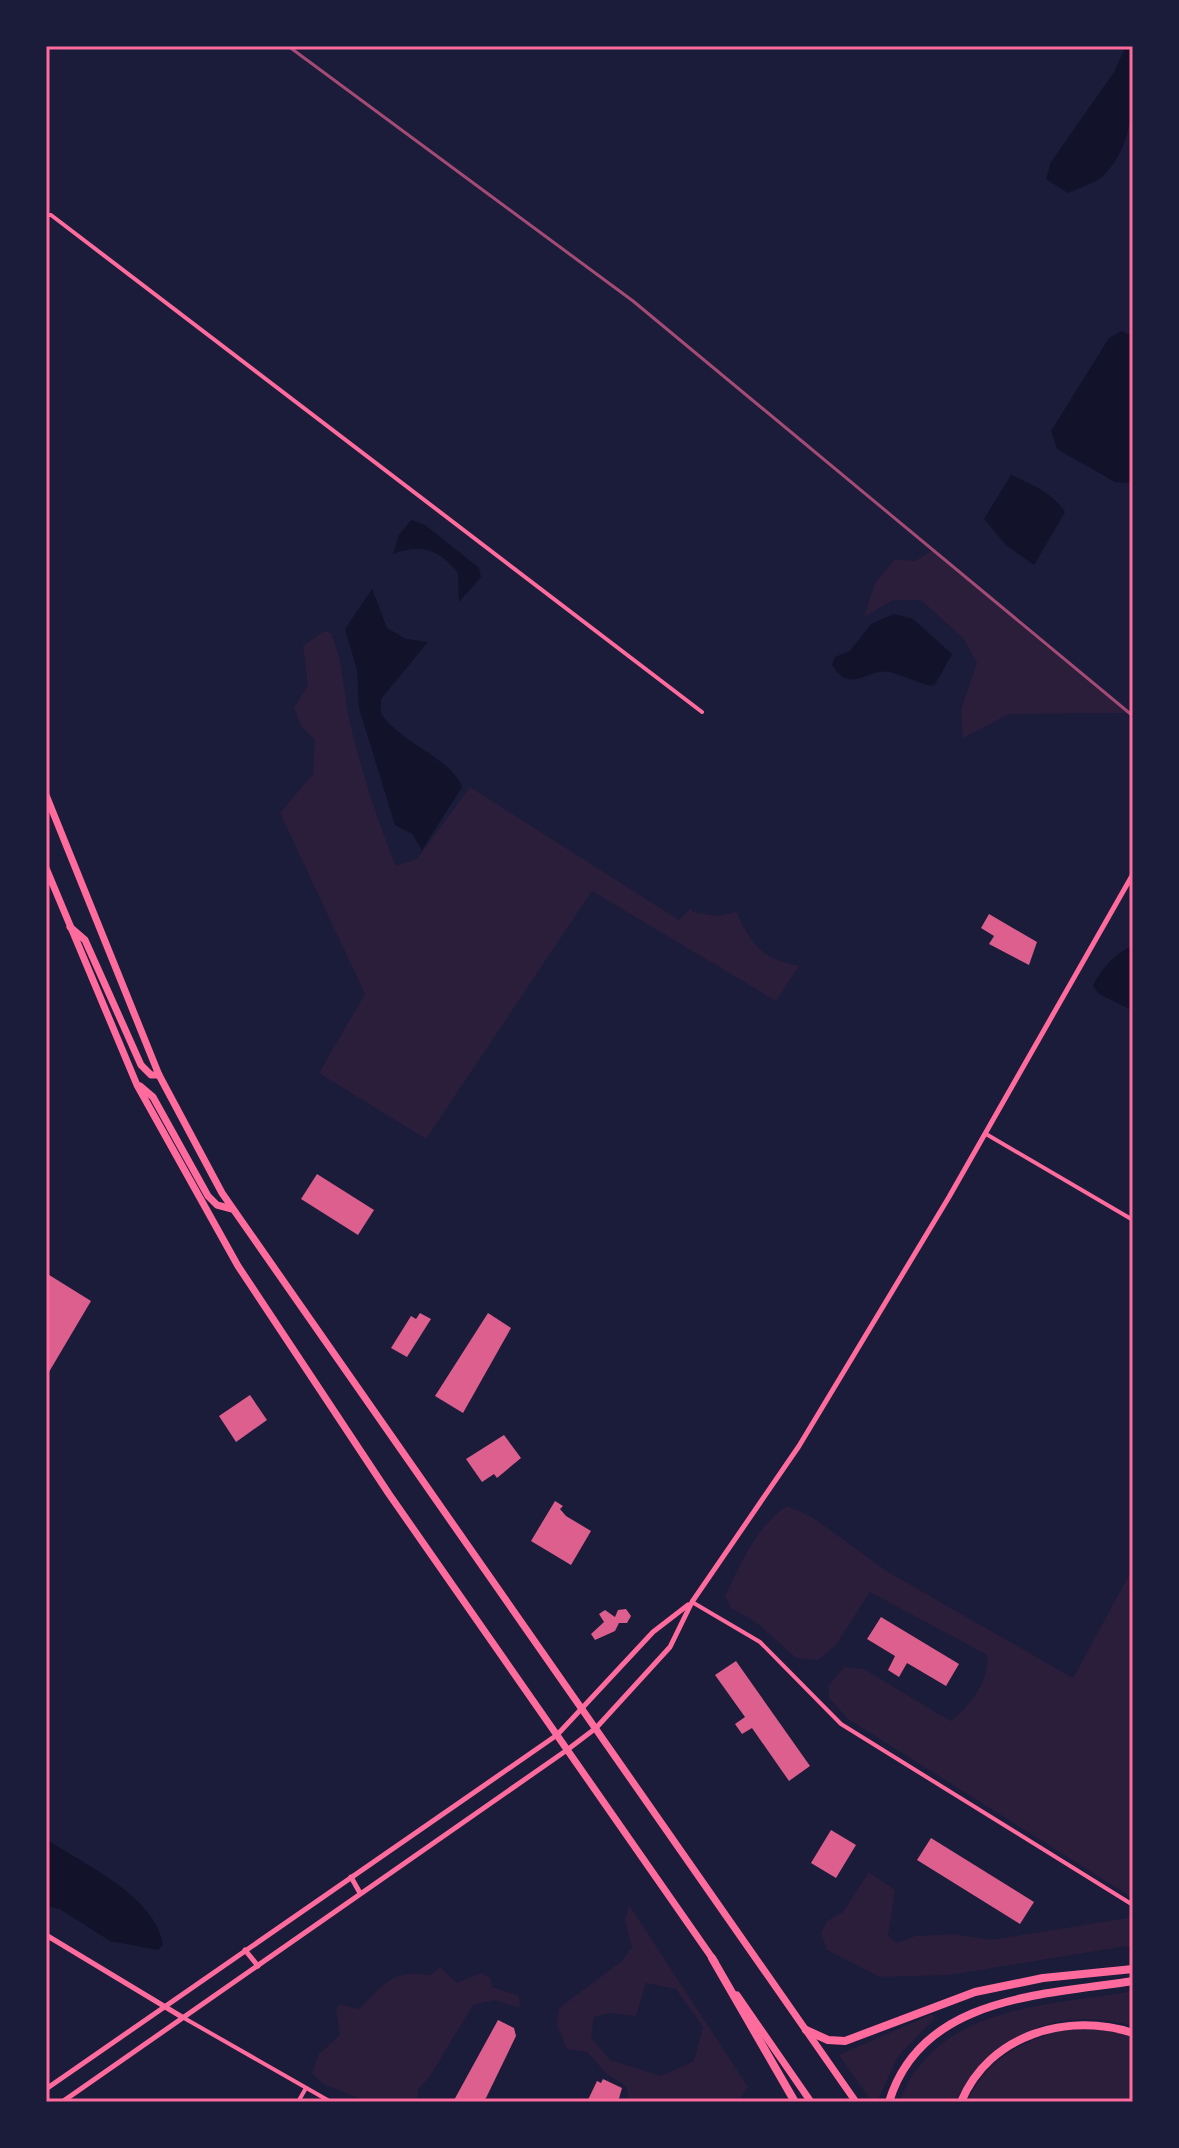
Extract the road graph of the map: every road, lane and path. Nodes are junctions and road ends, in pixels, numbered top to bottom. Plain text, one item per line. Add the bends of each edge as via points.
1 (46, 215) edge
2 (702, 712) dead end
3 (46, 795) edge
4 (46, 868) edge
5 (1133, 874) edge
6 (70, 927) junction
7 (159, 1075) junction
8 (137, 1085) junction
9 (986, 1134) junction
10 (232, 1209) junction
11 (1133, 1220) edge
12 (692, 1602) junction
13 (583, 1710) junction
14 (596, 1728) junction
15 (557, 1735) junction
16 (567, 1750) junction
17 (351, 1877) junction
18 (360, 1893) junction
19 (1133, 1905) edge
20 (46, 1935) edge
21 (245, 1950) junction
22 (712, 1958) junction
23 (258, 1966) junction
24 (1133, 1969) edge
25 (1133, 1981) edge
26 (164, 2006) junction
27 (182, 2017) junction
28 (806, 2030) junction
29 (1133, 2033) edge
30 (306, 2088) junction
31 (46, 2089) edge
32 (62, 2102) edge
33 (298, 2102) edge
34 (331, 2102) edge
35 (795, 2102) edge
36 (811, 2102) edge
37 (856, 2102) edge
38 (889, 2102) edge
39 (961, 2102) edge

1 - 2 street
3 - 7 main road
4 - 6 main road
5 - 9 street
6 - 7 main road via 85,940 141,1065
6 - 8 main road
7 - 10 main road
8 - 10 main road via 153,1097 208,1196
8 - 15 main road via 188,1182 266,1310
9 - 11 street
9 - 12 street via 799,1446
10 - 13 main road
12 - 13 street via 653,1632
12 - 14 street via 670,1647
12 - 19 street via 760,1642 841,1724
13 - 14 main road
13 - 15 street
14 - 16 street
14 - 28 main road
15 - 16 main road
15 - 17 street
16 - 18 street
16 - 22 main road
17 - 18 street
17 - 21 street
18 - 23 street
20 - 26 street
21 - 23 street
21 - 26 street
22 - 35 highway
22 - 36 main road
23 - 27 street
24 - 28 highway via 1043,1978 975,1992 845,2041
25 - 38 highway via 965,2014 915,2054
26 - 27 street
26 - 31 street
27 - 30 street
27 - 32 street
28 - 37 main road
29 - 39 highway via 1081,2023 1050,2027 997,2055
30 - 33 street
30 - 34 street

